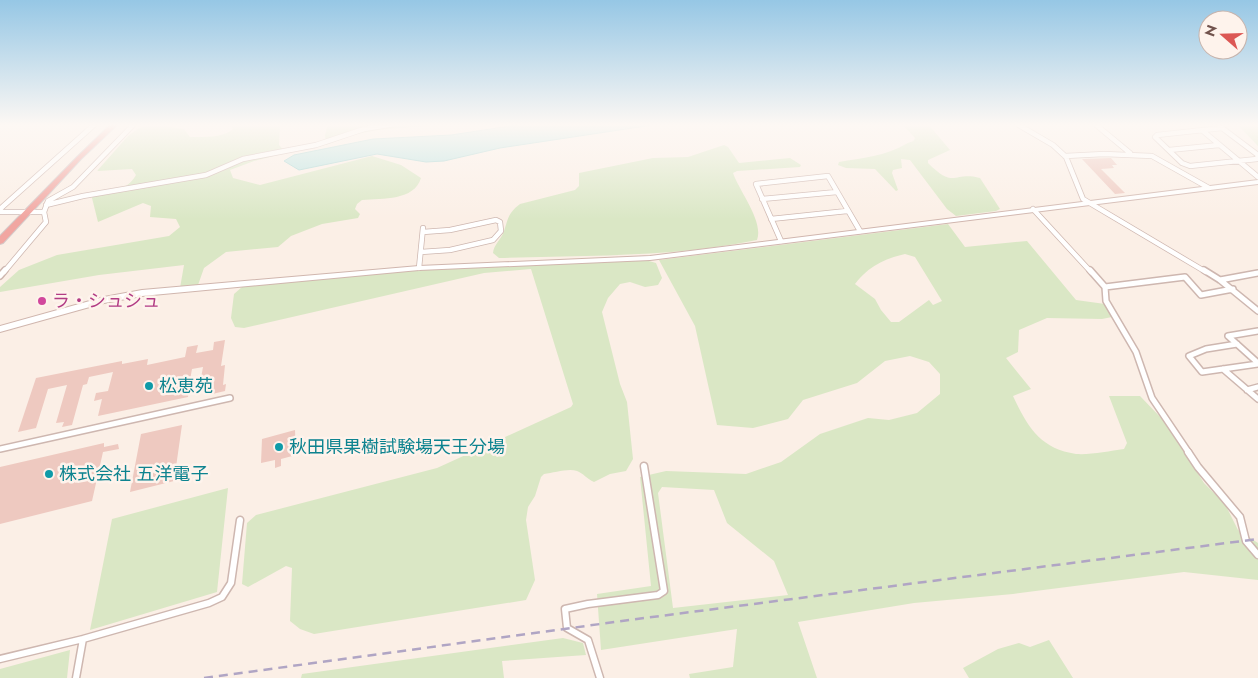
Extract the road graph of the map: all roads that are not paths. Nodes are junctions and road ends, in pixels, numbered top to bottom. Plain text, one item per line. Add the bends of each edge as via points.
1 (60, 156) edge
2 (83, 156) edge
3 (104, 156) edge
4 (261, 156) edge
5 (1065, 156) joint
6 (1077, 156) edge
7 (1148, 156) edge
8 (1175, 156) edge
9 (1232, 156) edge
10 (1258, 156) edge
11 (1239, 161) junction
12 (1258, 177) edge
13 (1258, 182) edge
14 (1209, 188) junction
15 (837, 192) junction
16 (762, 199) junction
17 (1088, 202) junction
18 (46, 206) junction
19 (1033, 210) junction
20 (0, 211) edge
21 (847, 211) junction
22 (26, 212) junction
23 (44, 212) junction
24 (770, 219) junction
25 (860, 230) junction
26 (0, 241) edge
27 (780, 241) junction
28 (421, 252) junction
29 (419, 268) junction
30 (1258, 273) edge
31 (0, 276) edge
32 (1220, 280) junction
33 (1105, 287) junction
34 (1233, 289) junction
35 (1258, 311) edge
36 (0, 329) edge
37 (1258, 331) edge
38 (1237, 344) junction
39 (1258, 364) edge
40 (1223, 369) junction
41 (1258, 387) edge
42 (1247, 390) junction
43 (230, 398) dead end
44 (1258, 399) edge
45 (0, 449) edge
46 (644, 466) dead end
47 (240, 520) dead end
48 (1258, 555) edge
49 (83, 639) junction
50 (0, 659) edge
51 (76, 678) edge
52 (600, 678) edge

1 - 20 street
2 - 22 highway
3 - 18 street via 79,182 52,197
4 - 18 street via 206,174 83,196
5 - 6 street
5 - 17 street via 1079,193
7 - 14 street
8 - 11 street via 1190,166
9 - 11 street
10 - 11 street
11 - 12 street
13 - 14 street
14 - 17 street
15 - 16 street
15 - 16 street via 828,176 756,184
15 - 21 street
16 - 24 street
17 - 19 street
17 - 32 street
18 - 23 street
19 - 25 street
19 - 33 street
20 - 22 street
21 - 24 street
21 - 25 street
22 - 23 street
22 - 26 highway
23 - 31 street via 46,222
24 - 27 street
25 - 27 street
27 - 29 street via 650,258
28 - 28 street via 423,230 450,230 496,220 500,222 501,231 494,240 450,250
28 - 29 street
29 - 36 street via 142,293 104,300
30 - 32 street
32 - 34 street
33 - 34 street via 1185,277 1201,295
33 - 48 street via 1106,300 1136,352 1152,398 1198,467 1240,516 1246,541
34 - 35 street
37 - 38 street via 1228,336
38 - 39 street
38 - 40 street via 1206,349 1189,356 1202,372
39 - 40 street
40 - 42 street
41 - 42 street
42 - 44 street
43 - 45 street
46 - 52 street via 664,591 658,596 588,604 565,610 567,628 588,640
47 - 49 street via 231,583 222,597
49 - 50 street
49 - 51 street

